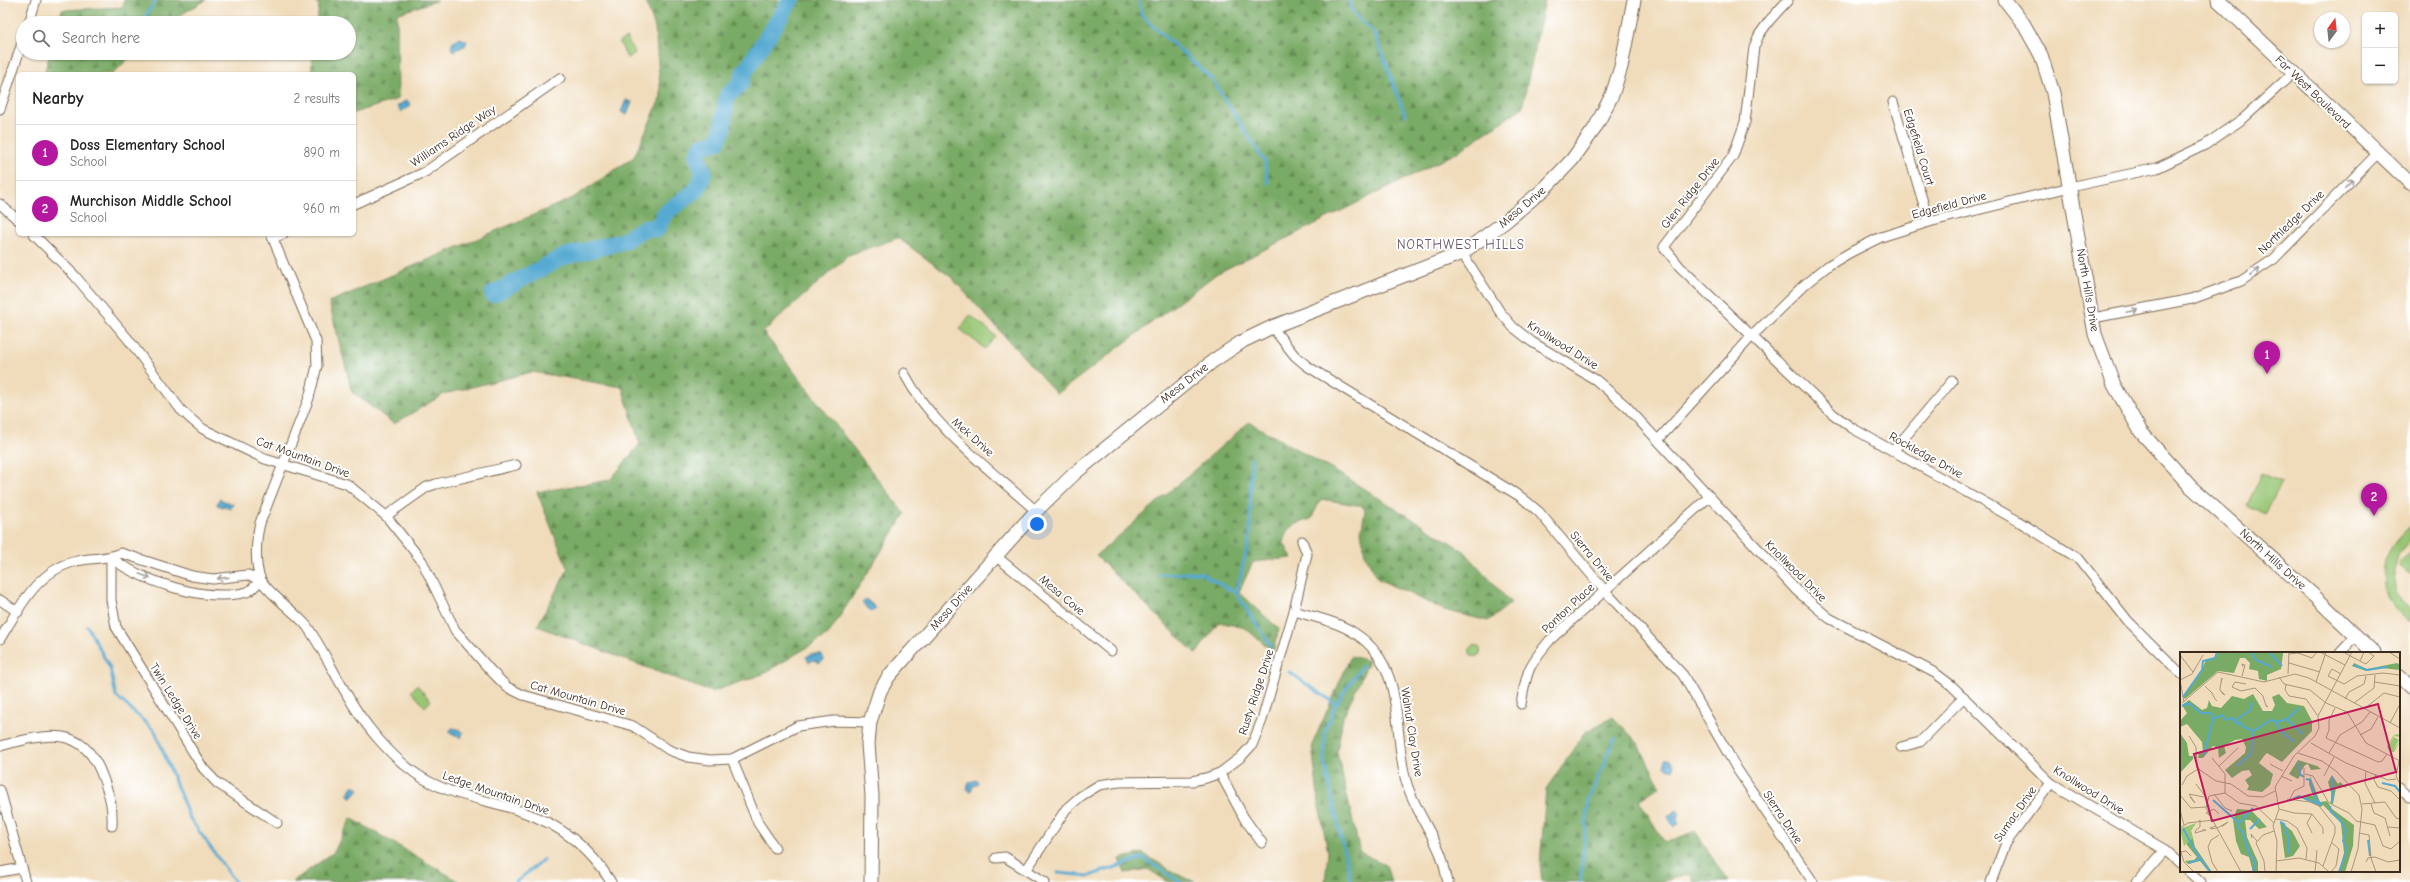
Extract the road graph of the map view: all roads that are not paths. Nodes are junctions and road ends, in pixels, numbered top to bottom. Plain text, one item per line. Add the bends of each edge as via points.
1 (36, 0) edge
2 (1634, 0) edge
3 (1788, 0) edge
4 (2005, 0) edge
5 (2224, 2) edge
6 (31, 16) edge
7 (16, 60) edge
8 (2293, 73) junction
9 (560, 78) dead end
10 (1893, 102) dead end
11 (0, 109) edge
12 (2378, 153) junction
13 (2410, 183) edge
14 (2070, 187) junction
15 (356, 203) edge
16 (0, 204) edge
17 (16, 218) edge
18 (1930, 222) junction
19 (35, 236) edge
20 (272, 236) edge
21 (1664, 247) joint
22 (1462, 253) junction
23 (2093, 318) junction
24 (1272, 327) junction
25 (1752, 336) junction
26 (904, 373) dead end
27 (1952, 381) dead end
28 (1658, 440) junction
29 (1894, 450) junction
30 (284, 465) junction
31 (516, 465) dead end
32 (1709, 497) junction
33 (1036, 511) junction
34 (386, 516) junction
35 (1302, 541) dead end
36 (997, 557) junction
37 (111, 558) junction
38 (261, 580) junction
39 (1605, 591) junction
40 (0, 600) edge
41 (1294, 611) junction
42 (18, 612) junction
43 (2356, 636) junction
44 (0, 639) edge
45 (1111, 651) dead end
46 (2341, 652) edge
47 (2373, 652) edge
48 (2180, 673) edge
49 (2400, 677) edge
50 (2410, 687) edge
51 (1964, 697) junction
52 (1521, 704) dead end
53 (870, 722) junction
54 (0, 746) edge
55 (1901, 747) dead end
56 (732, 759) junction
57 (1220, 773) junction
58 (2051, 783) junction
59 (2400, 788) edge
60 (0, 790) edge
61 (2410, 798) edge
62 (4, 812) edge
63 (277, 823) dead end
64 (112, 826) dead end
65 (1262, 843) dead end
66 (775, 848) dead end
67 (2165, 850) junction
68 (996, 858) dead end
69 (2180, 863) edge
70 (22, 868) junction
71 (1026, 869) junction
72 (0, 872) edge
73 (2190, 872) edge
74 (26, 882) edge
75 (611, 882) edge
76 (871, 882) edge
77 (1044, 882) edge
78 (1448, 882) edge
79 (1813, 882) edge
80 (1991, 882) edge
81 (2137, 882) edge
82 (2201, 882) edge

1 - 6 street
2 - 22 street, Mesa Drive via 1621,66 1612,95 1595,128 1572,160 1545,188
3 - 21 street, Glen Ridge Drive via 1769,21 1754,47 1745,122 1733,156
4 - 14 street, North Hills Drive via 2023,23 2042,55 2053,92
5 - 8 street, Far West Boulevard
7 - 11 street
8 - 12 street, Far West Boulevard
8 - 14 street, Edgefield Drive via 2244,118 2205,145 2158,168
9 - 15 street, Williams Ridge Way via 425,172
10 - 18 street, Edgefield Court
12 - 13 street, Far West Boulevard
23 -> 12 street, Northledge Drive via 2192,299 2241,281 2274,259
14 - 18 street, Edgefield Drive
14 - 23 street, North Hills Drive
16 - 17 street
18 - 25 street, Edgefield Drive via 1881,237 1829,265 1804,285
19 - 30 street, Cat Mountain Drive via 75,276 128,339 181,410 203,429
20 - 30 street via 316,341 317,355 317,366 309,398
21 - 25 street, Rockledge Drive via 1680,267
22 - 24 street, Mesa Drive
22 - 28 street, Knollwood Drive via 1500,312 1513,327 1532,342 1596,380 1626,406
23 - 43 street, North Hills Drive via 2094,334 2114,385 2141,432 2157,452
24 - 33 street, Mesa Drive via 1231,349 1167,397 1074,474
24 - 39 street, Sierra Drive via 1307,366 1521,497 1539,512
25 - 28 street, Edgefield Drive
25 - 29 street, Rockledge Drive via 1833,414 1852,428
26 - 33 street, Mek Drive via 916,396 935,419
27 - 29 street
28 - 32 street, Knollwood Drive
29 - 48 street, Rockledge Drive via 2018,521 2079,560 2128,621
30 - 34 street, Cat Mountain Drive via 346,484
30 - 38 street via 260,523 256,540
31 - 34 street via 436,484
32 - 39 street, Ponton Place
32 - 51 street, Knollwood Drive via 1796,590 1829,618 1935,673
33 - 36 street, Mesa Drive
34 - 56 street, Cat Mountain Drive via 422,561 455,630 507,687 523,695 633,726 669,750 688,757
35 - 41 street, Rusty Ridge Drive via 1307,554
36 - 45 street, Mesa Cove
36 - 53 street, Mesa Drive via 889,676 880,691
38 -> 37 street via 248,575 213,579 192,576 121,553
37 -> 38 street via 126,569 206,596 248,591
37 - 42 street via 91,557 55,568 32,588
37 - 63 street, Twin Ledge Drive via 111,600 116,627 203,768 217,783
38 - 75 street, Ledge Mountain Drive via 305,624 324,651 346,695 398,759 436,786 522,811 557,826 600,864
39 - 52 street, Ponton Place via 1550,640 1531,663
39 - 79 street, Sierra Drive via 1683,675 1737,769
40 - 42 street
41 - 57 street, Rusty Ridge Drive via 1262,720 1252,745
41 - 78 street, Walnut Clay Drive via 1356,634 1376,651 1385,664 1394,689 1407,782 1441,854
42 - 44 street
43 - 46 street
43 - 47 street, North Hills Drive
49 - 50 street
51 - 55 street via 1920,742
51 - 58 street, Knollwood Drive
53 - 56 street, Cat Mountain Drive via 834,721 798,726
53 - 76 street, Mesa Drive via 868,744 872,796
54 - 64 street via 34,737 52,736 66,737 84,745 98,761 113,805
56 - 66 street via 758,823
57 - 65 street via 1244,818
57 - 71 street, Rusty Ridge Drive via 1192,780 1099,785 1081,796 1066,810
58 - 67 street, Knollwood Drive
58 - 80 street, Sumac Drive via 2006,843
59 - 61 street
60 - 62 street
62 - 70 street
67 - 69 street, Knollwood Drive
67 - 81 street
68 - 71 street via 1005,857
70 - 72 street
70 - 74 street
71 - 77 street
73 - 82 street

